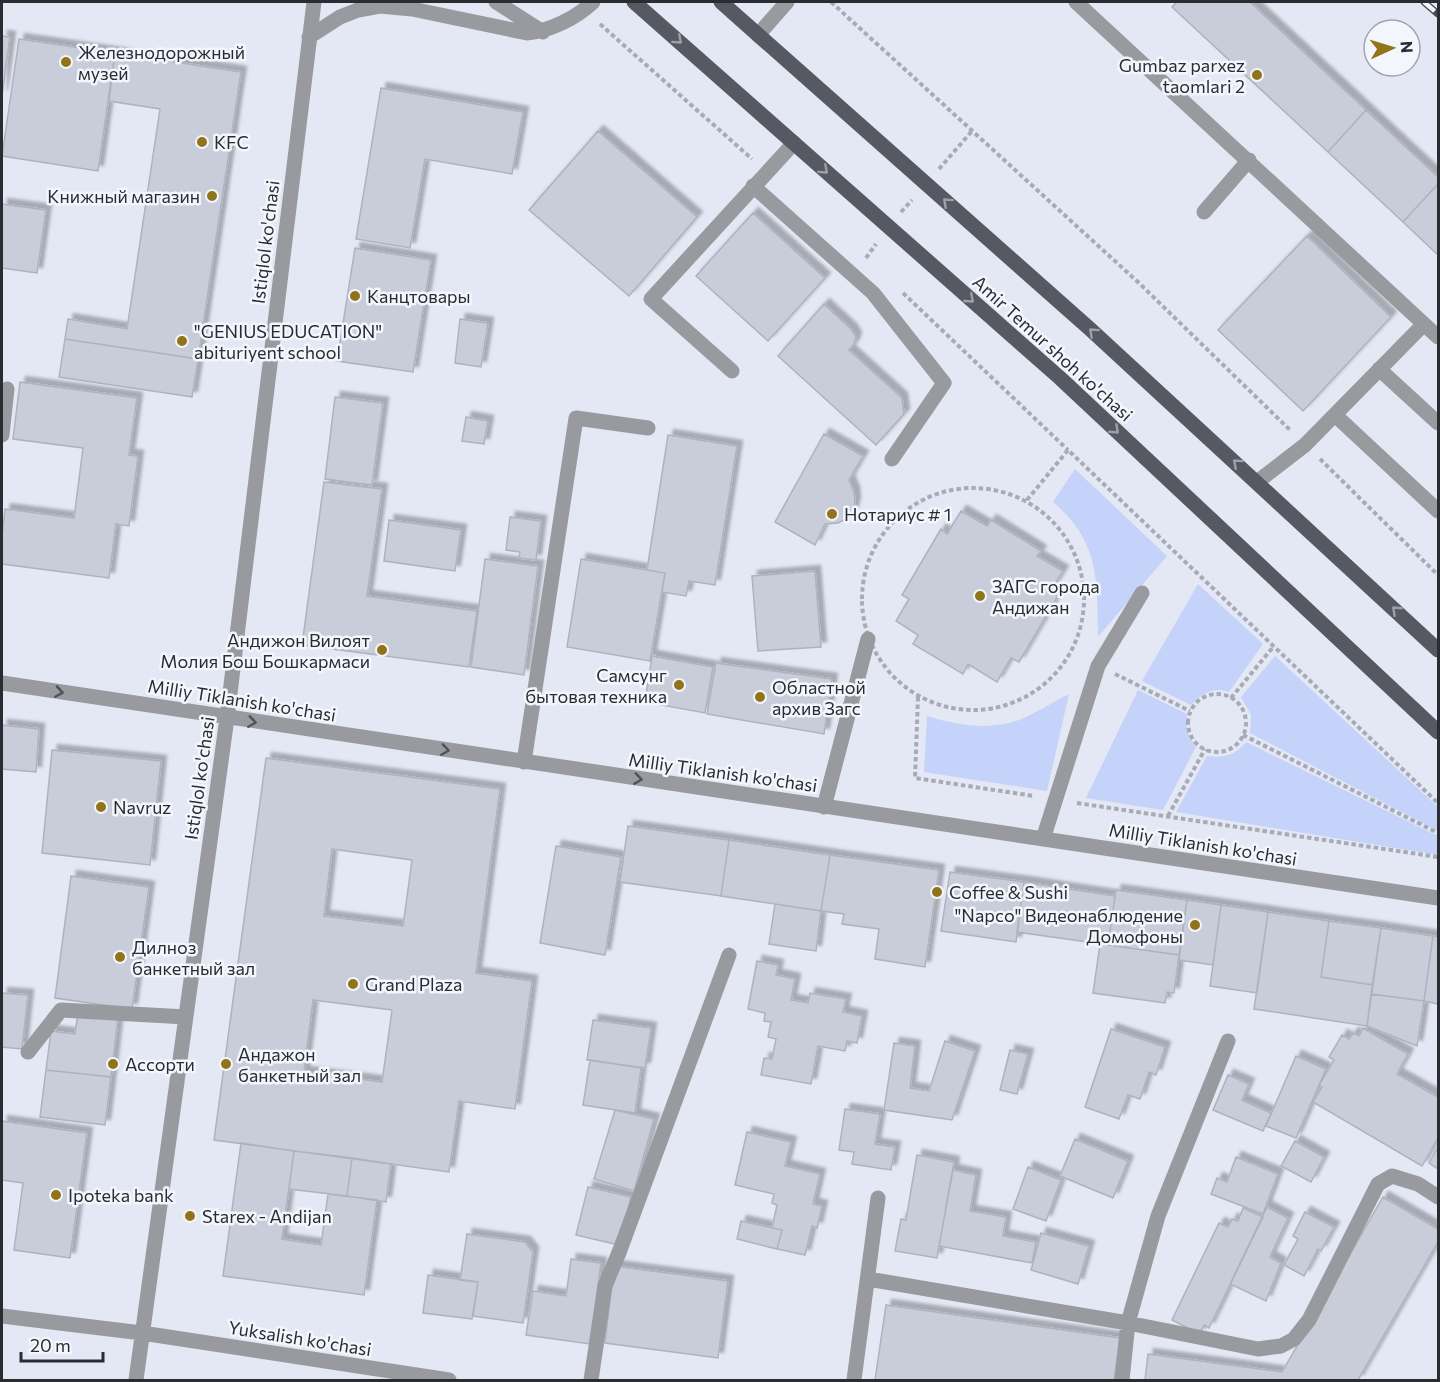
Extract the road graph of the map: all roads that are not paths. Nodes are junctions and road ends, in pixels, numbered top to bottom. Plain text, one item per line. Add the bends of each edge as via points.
1 (314, 2) edge
2 (496, 2) edge
3 (593, 2) edge
4 (634, 2) edge
5 (721, 2) edge
6 (787, 2) edge
7 (1076, 2) edge
8 (543, 32) junction
9 (758, 35) junction
10 (309, 37) junction
11 (794, 143) junction
12 (1249, 160) junction
13 (753, 186) junction
14 (1204, 212) dead end
15 (1424, 324) junction
16 (1438, 337) edge
17 (1378, 369) junction
18 (732, 371) dead end
19 (6, 389) dead end
20 (1335, 415) junction
21 (1438, 423) edge
22 (648, 428) dead end
23 (2, 435) edge
24 (892, 459) dead end
25 (1257, 482) junction
26 (1438, 511) edge
27 (1142, 593) dead end
28 (868, 639) road end
29 (1438, 650) edge
30 (2, 683) edge
31 (227, 718) junction
32 (1438, 732) edge
33 (524, 762) junction
34 (824, 807) junction
35 (1043, 839) junction
36 (1438, 898) edge
37 (729, 955) dead end
38 (186, 1017) junction
39 (1228, 1041) dead end
40 (28, 1052) dead end
41 (1438, 1197) edge
42 (878, 1198) dead end
43 (867, 1279) junction
44 (2, 1316) edge
45 (1128, 1323) junction
46 (142, 1333) junction
47 (136, 1380) edge
48 (449, 1380) edge
49 (591, 1380) edge
50 (854, 1380) edge
51 (1122, 1380) edge

1 - 10 street, Istiqlol ko'chasi
2 - 8 street
3 - 8 street
4 -> 11 main road, Amir Temur shoh ko'chasi
5 - 9 main road
6 - 9 street
7 - 12 street
8 - 10 street via 527,33 380,6 340,17
25 -> 9 main road
10 - 31 street, Istiqlol ko'chasi
11 - 13 street
11 -> 32 main road, Amir Temur shoh ko'chasi via 1060,378
12 - 14 street
12 - 15 street
13 - 18 street via 651,299
13 - 24 street via 873,293 944,383
15 - 16 street
15 - 17 street
17 - 20 street
17 - 21 street
19 - 23 street
20 - 25 street via 1305,445
20 - 26 street
22 - 33 street via 576,418
29 -> 25 main road
27 - 35 street via 1098,666
28 - 34 street
30 -> 31 street, Milliy Tiklanish ko'chasi
31 -> 33 street, Milliy Tiklanish ko'chasi
31 - 38 street, Istiqlol ko'chasi
33 -> 34 street, Milliy Tiklanish ko'chasi
34 - 35 street, Milliy Tiklanish ko'chasi
35 - 36 street, Milliy Tiklanish ko'chasi
37 - 49 street via 605,1286
38 - 40 street via 62,1010
38 - 46 street, Istiqlol ko'chasi
39 - 45 street via 1158,1216
41 - 45 street via 1419,1184 1392,1176 1378,1184 1309,1320 1294,1339 1281,1346 1258,1349
42 - 43 street
43 - 45 street
43 - 50 street
44 - 46 street, Yuksalish ko'chasi
45 - 51 street
46 - 47 street, Istiqlol ko'chasi
46 - 48 street, Yuksalish ko'chasi

